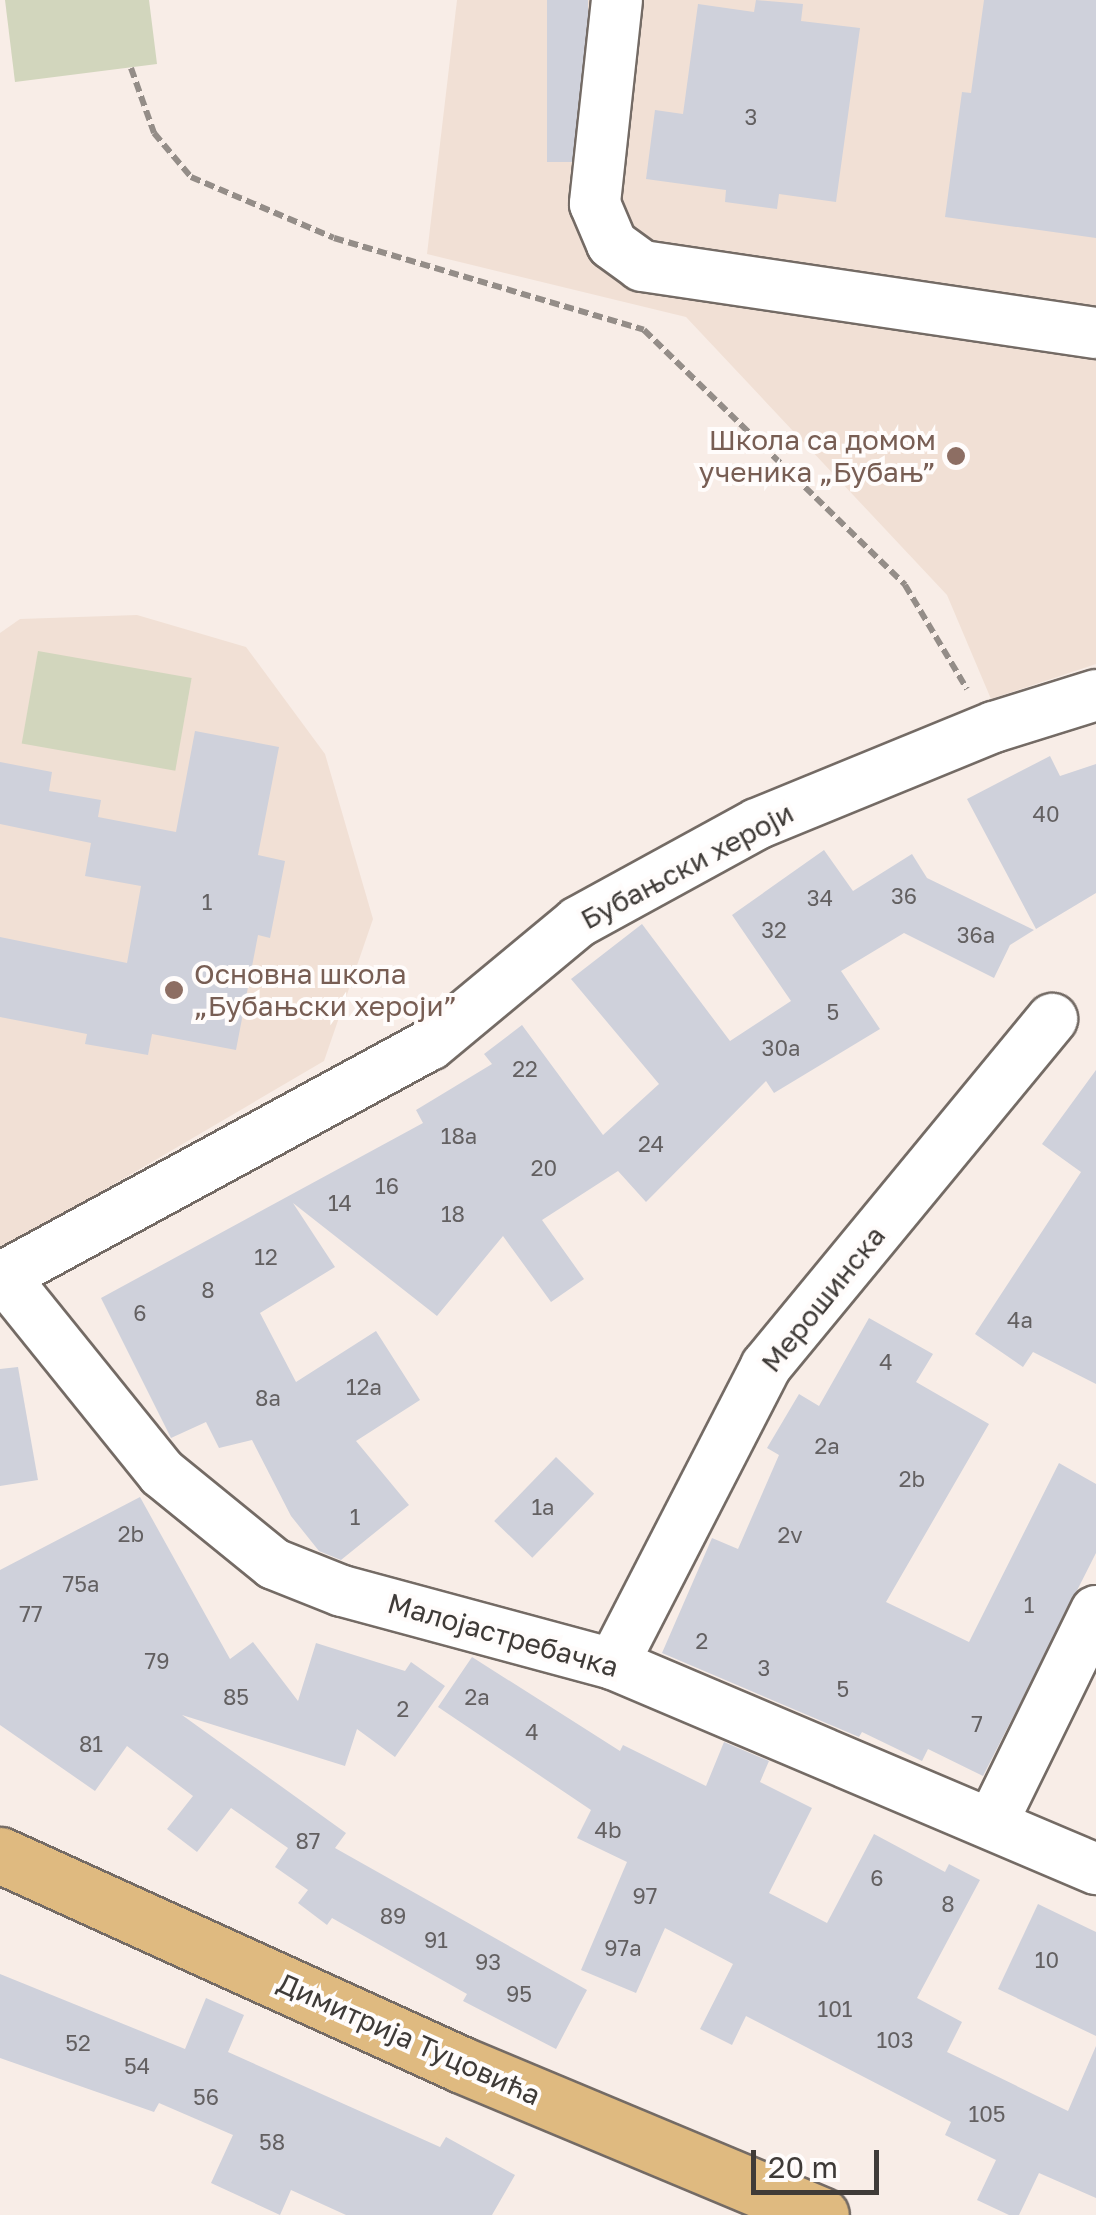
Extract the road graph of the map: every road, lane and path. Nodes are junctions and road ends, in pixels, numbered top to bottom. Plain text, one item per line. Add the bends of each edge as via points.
1 (617, 0) edge
2 (131, 68) dead end
3 (1096, 333) edge
4 (1096, 694) edge
5 (994, 728) junction
6 (1052, 1019) dead end
7 (2, 1277) edge
8 (1096, 1611) edge
9 (613, 1664) junction
10 (992, 1824) junction
11 (0, 1856) edge
12 (1096, 1869) edge
13 (821, 2215) edge

1 - 3 street via 595,204 612,244 642,266
2 - 5 path via 154,133 191,177 334,238 644,330 906,585
4 - 5 street, Бубањски хероји
5 - 7 street, Бубањски хероји via 756,824 578,922 430,1045
6 - 9 street, Мерошинска via 766,1366
7 - 9 street, Малојастребачка via 162,1473 242,1544 342,1591
8 - 10 street
9 - 10 street, Малојастребачка
10 - 12 street, Малојастребачка
11 - 13 main road, Димитрија Туцовића via 462,2065

